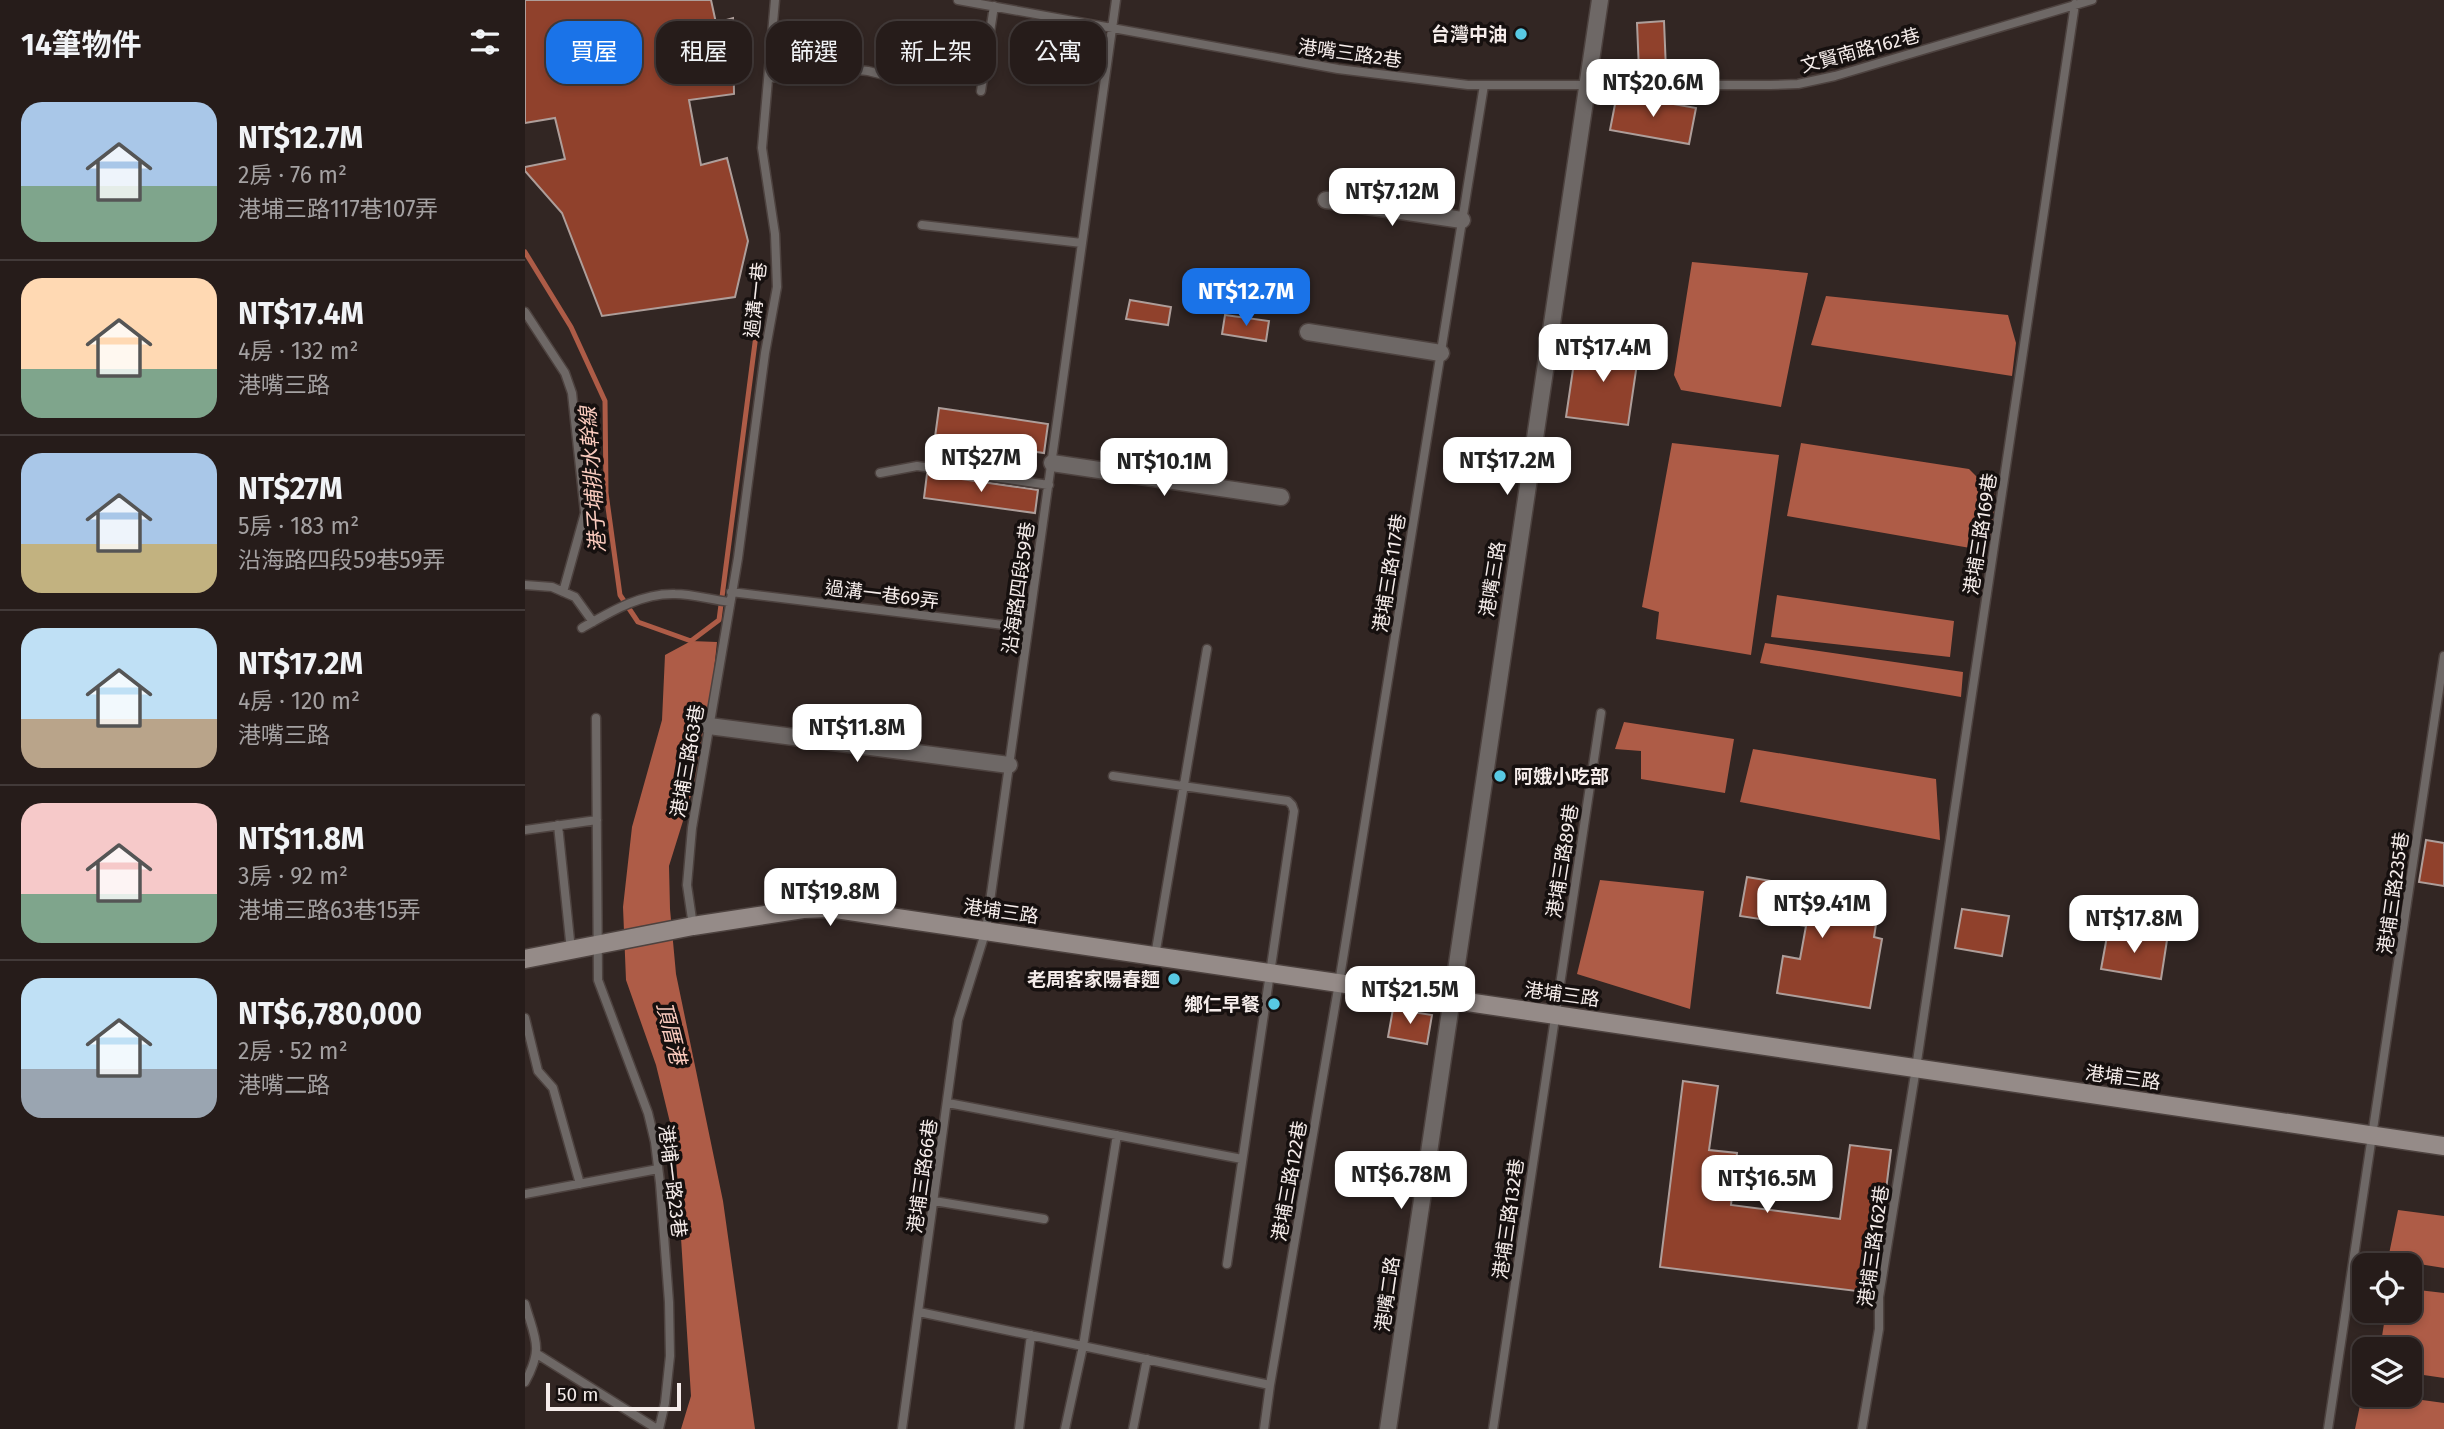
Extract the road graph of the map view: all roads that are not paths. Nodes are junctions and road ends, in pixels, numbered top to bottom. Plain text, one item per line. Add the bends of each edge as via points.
1 (775, 0) edge
2 (958, 0) edge
3 (1116, 0) edge
4 (1600, 0) edge
5 (2092, 0) edge
6 (2075, 4) junction
7 (995, 6) junction
8 (773, 21) edge
9 (1111, 28) junction
10 (768, 84) edge
11 (1484, 85) junction
12 (1587, 86) junction
13 (981, 91) dead end
14 (1326, 200) dead end
15 (1462, 220) junction
16 (922, 225) dead end
17 (1082, 243) junction
18 (525, 312) edge
19 (1308, 332) dead end
20 (1441, 353) junction
21 (1052, 463) junction
22 (880, 473) dead end
23 (1048, 485) junction
24 (1281, 497) dead end
25 (525, 585) edge
26 (563, 592) junction
27 (731, 592) junction
28 (726, 601) junction
29 (593, 622) junction
30 (582, 628) dead end
31 (1028, 628) junction
32 (1207, 649) dead end
33 (2444, 656) edge
34 (1601, 713) dead end
35 (596, 718) dead end
36 (709, 726) junction
37 (1009, 765) junction
38 (1113, 776) dead end
39 (1184, 786) junction
40 (597, 820) junction
41 (558, 825) junction
42 (525, 830) edge
43 (693, 926) junction
44 (986, 930) junction
45 (597, 944) junction
46 (571, 950) junction
47 (1155, 956) junction
48 (525, 959) edge
49 (1269, 973) junction
50 (1339, 983) junction
51 (1451, 999) junction
52 (1555, 1014) junction
53 (525, 1018) edge
54 (1916, 1068) junction
55 (948, 1102) junction
56 (1117, 1135) junction
57 (2373, 1135) junction
58 (2444, 1146) edge
59 (1242, 1159) junction
60 (658, 1169) junction
61 (580, 1184) junction
62 (525, 1194) edge
63 (934, 1200) junction
64 (1044, 1219) dead end
65 (1227, 1264) dead end
66 (525, 1304) edge
67 (919, 1312) junction
68 (1031, 1335) junction
69 (1083, 1346) junction
70 (537, 1354) junction
71 (1147, 1359) junction
72 (525, 1382) edge
73 (1270, 1385) junction
74 (658, 1429) edge
75 (902, 1429) edge
76 (1019, 1429) edge
77 (1065, 1429) edge
78 (1133, 1429) edge
79 (1264, 1429) edge
80 (1388, 1429) edge
81 (1493, 1429) edge
82 (1862, 1429) edge
83 (2328, 1429) edge

1 - 8 lane, 過溝一巷
2 - 7 lane, 港嘴三路2巷
3 - 9 lane, 沿海路四段59巷
4 - 12 street, 港嘴三路
5 - 6 lane, 文賢南路162巷
6 - 12 lane, 文賢南路162巷 via 1798,84
6 - 54 lane, 港埔三路169巷
7 - 9 lane, 港嘴三路2巷
7 - 13 lane
9 - 11 lane, 港嘴三路2巷 via 1338,69
9 - 17 lane, 沿海路四段59巷
10 - 27 lane, 過溝一巷 via 762,148 775,234 777,287
11 - 12 lane, 港嘴三路2巷
11 - 15 lane, 港埔三路117巷
12 - 51 street, 港嘴三路
14 - 15 street
15 - 20 lane, 港埔三路117巷
16 - 17 lane
17 - 21 lane, 沿海路四段59巷
18 - 26 lane via 565,373 572,393 585,513
19 - 20 street
20 - 50 lane, 港埔三路117巷
21 - 23 lane, 沿海路四段59巷
21 - 24 street
22 - 23 lane via 918,466
23 - 31 lane, 沿海路四段59巷
25 - 26 lane
26 - 29 lane via 575,597
27 - 28 lane, 過溝一巷
27 - 31 lane, 過溝一巷69弄
28 - 29 lane via 657,594
28 - 36 lane, 港埔三路63巷
29 - 30 lane
31 - 37 lane, 沿海路四段59巷
32 - 39 lane
33 - 57 lane, 港埔三路235巷
34 - 52 lane, 港埔三路89巷
35 - 40 lane, 港埔一路23巷
36 - 37 street
36 - 43 lane, 港埔三路63巷 via 688,859
37 - 44 lane, 沿海路四段59巷
38 - 39 lane
39 - 47 lane
39 - 49 lane via 1292,805
40 - 41 lane
40 - 45 lane, 港埔一路23巷
41 - 42 lane
41 - 46 lane
43 - 44 street, 港埔三路 via 828,908
43 - 45 street, 港埔三路
44 - 47 street, 港埔三路
44 - 55 lane, 港埔三路66巷 via 958,1020
45 - 46 street
45 - 60 lane, 港埔一路23巷 via 598,980 647,1113
46 - 48 street
47 - 49 street, 港埔三路
49 - 50 street, 港埔三路
49 - 59 lane
50 - 51 street, 港埔三路
50 - 73 lane, 港埔三路122巷
51 - 52 street, 港埔三路
51 - 80 street, 港嘴二路
52 - 54 street, 港埔三路
52 - 81 lane, 港埔三路132巷
53 - 61 lane via 538,1072 552,1088
54 - 57 street, 港埔三路
54 - 82 lane, 港埔三路162巷
55 - 56 lane
55 - 63 lane, 港埔三路66巷
56 - 59 lane
56 - 69 lane
57 - 58 street, 港埔三路
57 - 83 lane, 港埔三路235巷
59 - 65 lane
60 - 61 lane
60 - 74 lane, 港埔一路23巷 via 670,1343
61 - 62 lane
63 - 64 lane
63 - 67 lane, 港埔三路66巷
66 - 70 lane
67 - 68 lane
67 - 75 lane, 港埔三路66巷
68 - 69 lane
68 - 76 lane
69 - 71 lane
69 - 77 lane
70 - 72 lane
70 - 74 lane
71 - 73 lane
71 - 78 lane
73 - 79 lane, 港埔三路122巷

